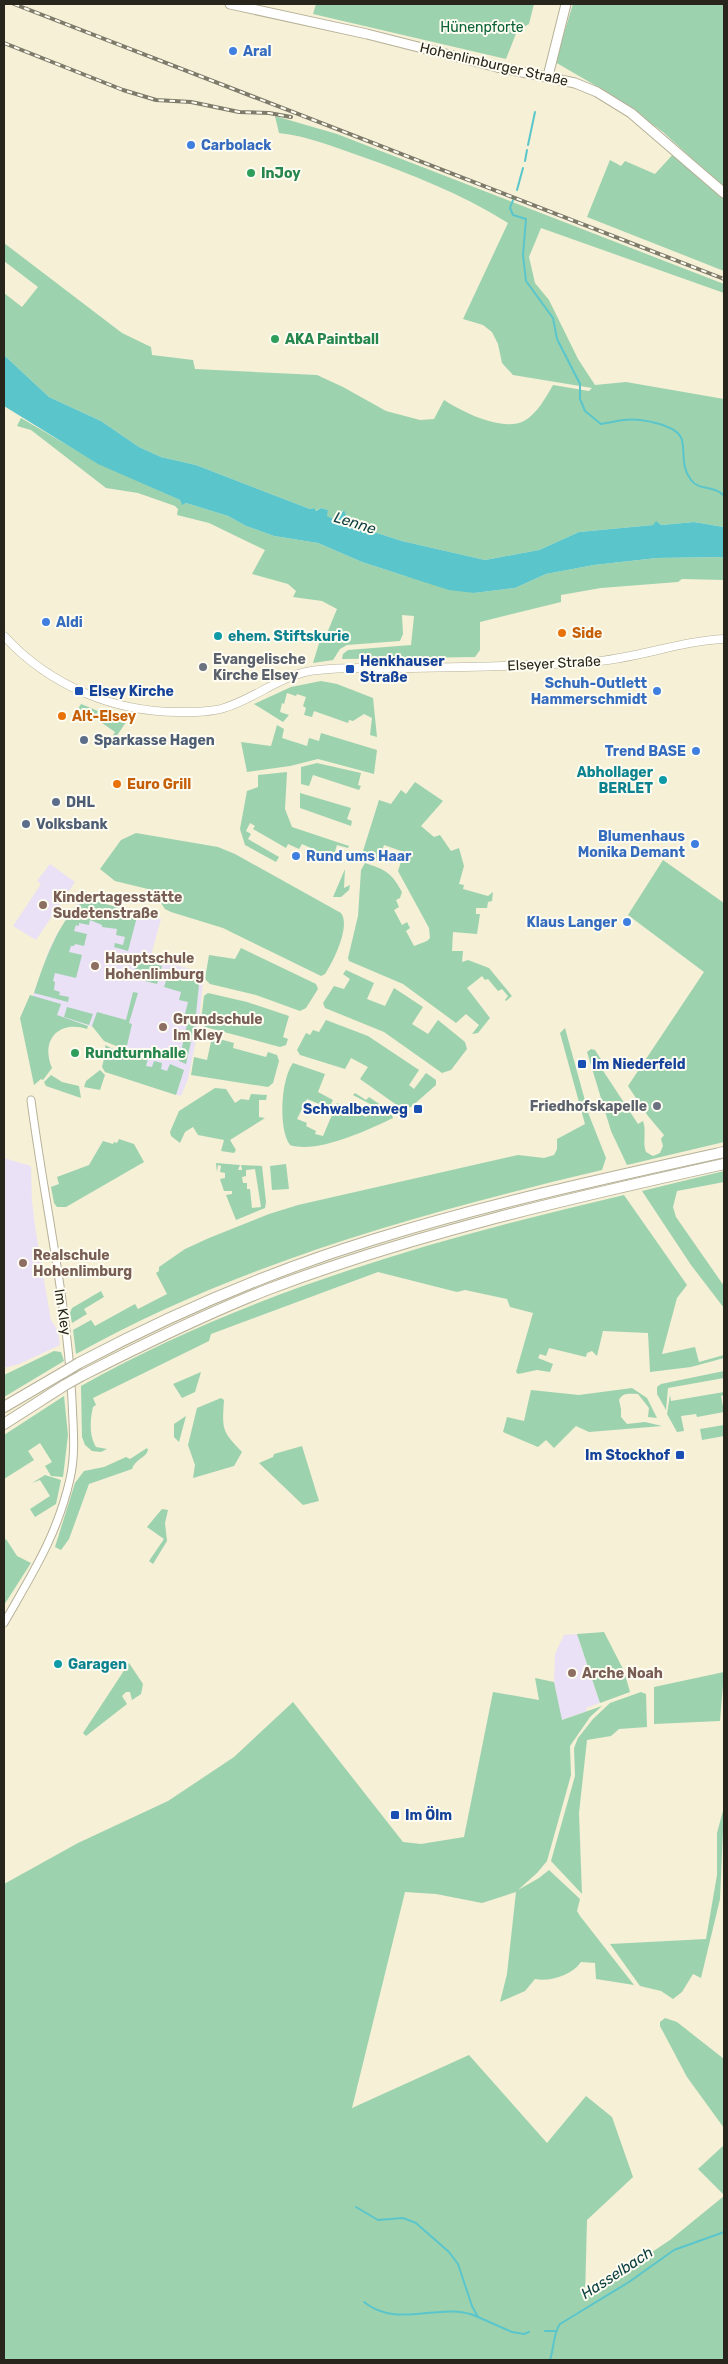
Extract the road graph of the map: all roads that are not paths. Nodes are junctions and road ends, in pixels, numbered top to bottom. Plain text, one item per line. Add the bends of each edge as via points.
1 (230, 4) edge
2 (566, 4) edge
3 (548, 76) junction
4 (724, 193) edge
5 (4, 636) edge
6 (724, 639) edge
7 (31, 1100) dead end
8 (724, 1152) edge
9 (724, 1164) edge
10 (4, 1407) edge
11 (4, 1424) edge
12 (4, 1623) edge

1 - 3 main road, Hohenlimburger Straße
2 - 3 main road
3 - 4 main road, Hohenlimburger Straße via 597,92 631,113
5 - 6 main road, Elseyer Straße via 34,664 68,686 101,700 153,711 199,712 222,708 292,675 318,670 608,661 690,642
7 - 12 street, Im Kley via 69,1346 74,1449 63,1506 49,1544
8 - 10 highway, bridge via 487,1207 371,1240 254,1282 145,1328
9 - 11 highway, bridge via 500,1216 383,1249 268,1290 157,1337 64,1385

